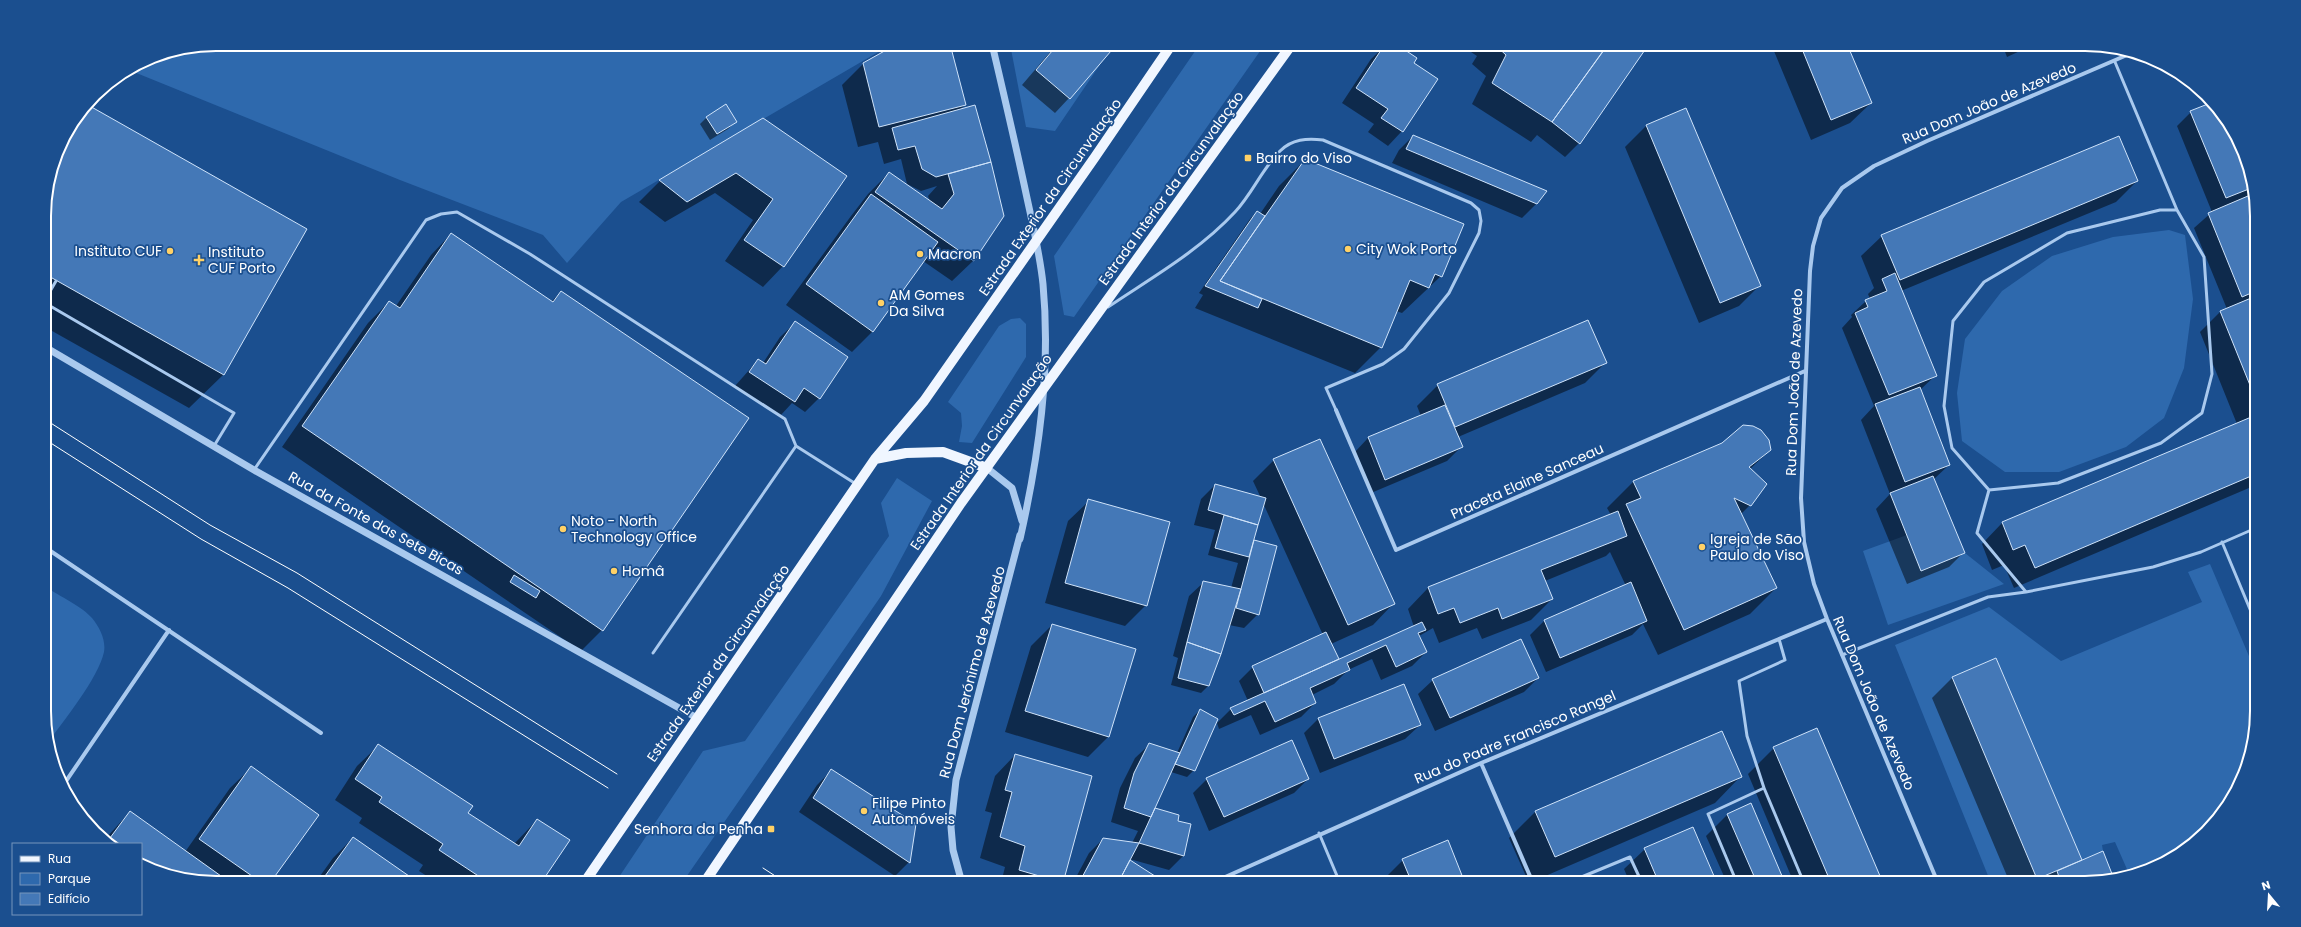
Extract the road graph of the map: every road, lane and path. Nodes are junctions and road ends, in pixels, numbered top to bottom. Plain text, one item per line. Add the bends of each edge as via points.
1 (994, 51) edge
2 (1167, 51) edge
3 (1287, 51) edge
4 (2126, 56) edge
5 (2115, 62) junction
6 (2177, 210) junction
7 (1036, 242) junction
8 (56, 281) dead end
9 (51, 290) edge
10 (51, 305) edge
11 (1096, 314) junction
12 (51, 351) edge
13 (1805, 371) junction
14 (1044, 386) junction
15 (1336, 410) joint
16 (214, 446) junction
17 (796, 446) junction
18 (876, 459) junction
19 (987, 468) junction
20 (254, 470) junction
21 (858, 485) junction
22 (1989, 490) junction
23 (2250, 530) edge
24 (1020, 539) junction
25 (2222, 542) junction
26 (51, 551) edge
27 (2026, 592) junction
28 (2250, 609) edge
29 (1827, 619) junction
30 (169, 630) junction
31 (1779, 639) junction
32 (653, 653) dead end
33 (1842, 655) junction
34 (697, 718) junction
35 (321, 733) dead end
36 (1481, 763) junction
37 (66, 780) edge
38 (1764, 788) junction
39 (1319, 834) junction
40 (589, 876) edge
41 (709, 876) edge
42 (960, 876) edge
43 (1227, 876) edge
44 (1337, 876) edge
45 (1530, 876) edge
46 (1584, 876) edge
47 (1639, 876) edge
48 (1734, 876) edge
49 (1801, 876) edge
50 (1935, 876) edge

1 - 7 street, Rua Dom Jerónimo de Azevedo
2 - 7 main road, Estrada Exterior da Circunvalação
3 - 11 main road, Estrada Interior da Circunvalação
4 - 5 street, Rua Dom João de Azevedo
5 - 6 lane
5 - 13 street, Rua Dom João de Azevedo via 1908,149 1874,166 1842,188 1821,218 1813,246
6 - 22 lane via 2204,257 2212,374 2202,412 2161,443 2058,482
6 - 22 lane via 2160,210 2067,234 1984,282 1954,321 1944,406 1952,448
7 - 14 street, Rua Dom Jerónimo de Azevedo via 1045,321
7 - 18 main road, Estrada Exterior da Circunvalação via 924,401
8 - 9 lane
10 - 16 lane via 234,413
11 - 14 main road, Estrada Interior da Circunvalação
11 - 15 lane via 1175,262 1211,234 1236,212 1280,151 1307,138 1323,140 1470,203 1479,210 1479,233 1449,293 1404,349 1383,364 1326,388
12 - 16 street, Rua da Fonte das Sete Bicas
13 - 15 street, Praceta Elaine Sanceau via 1396,550
13 - 29 street, Rua Dom João de Azevedo via 1801,498 1804,542 1814,584
14 - 19 main road, Estrada Interior da Circunvalação
14 - 24 street, Rua Dom Jerónimo de Azevedo via 1038,450
16 - 20 street, Rua da Fonte das Sete Bicas
17 - 20 lane via 785,418 530,254 456,212 426,220
17 - 21 lane
17 - 32 lane
18 - 19 main road via 906,453 943,452
18 - 21 main road, Estrada Exterior da Circunvalação
19 - 24 street, Rua Dom Jerónimo de Azevedo via 1012,488 1022,517
19 - 41 main road, Estrada Interior da Circunvalação
20 - 34 street, Rua da Fonte das Sete Bicas
21 - 34 main road, Estrada Exterior da Circunvalação
22 - 27 lane via 1977,533
23 - 25 lane
24 - 42 street, Rua Dom Jerónimo de Azevedo via 956,780 951,827 953,850
25 - 27 lane via 2153,567
25 - 28 lane
26 - 30 street
27 - 33 lane via 1988,597
29 - 31 street, Rua do Padre Francisco Rangel
29 - 33 street, Rua Dom João de Azevedo
30 - 35 street
30 - 37 street
31 - 36 street, Rua do Padre Francisco Rangel
31 - 38 lane via 1784,660 1739,681 1747,736
33 - 50 street, Rua Dom João de Azevedo
34 - 40 main road, Estrada Exterior da Circunvalação
36 - 39 street, Rua do Padre Francisco Rangel
36 - 45 street
38 - 48 lane via 1708,814
38 - 49 lane
39 - 43 street, Rua do Padre Francisco Rangel
39 - 44 lane
46 - 47 lane via 1630,857

